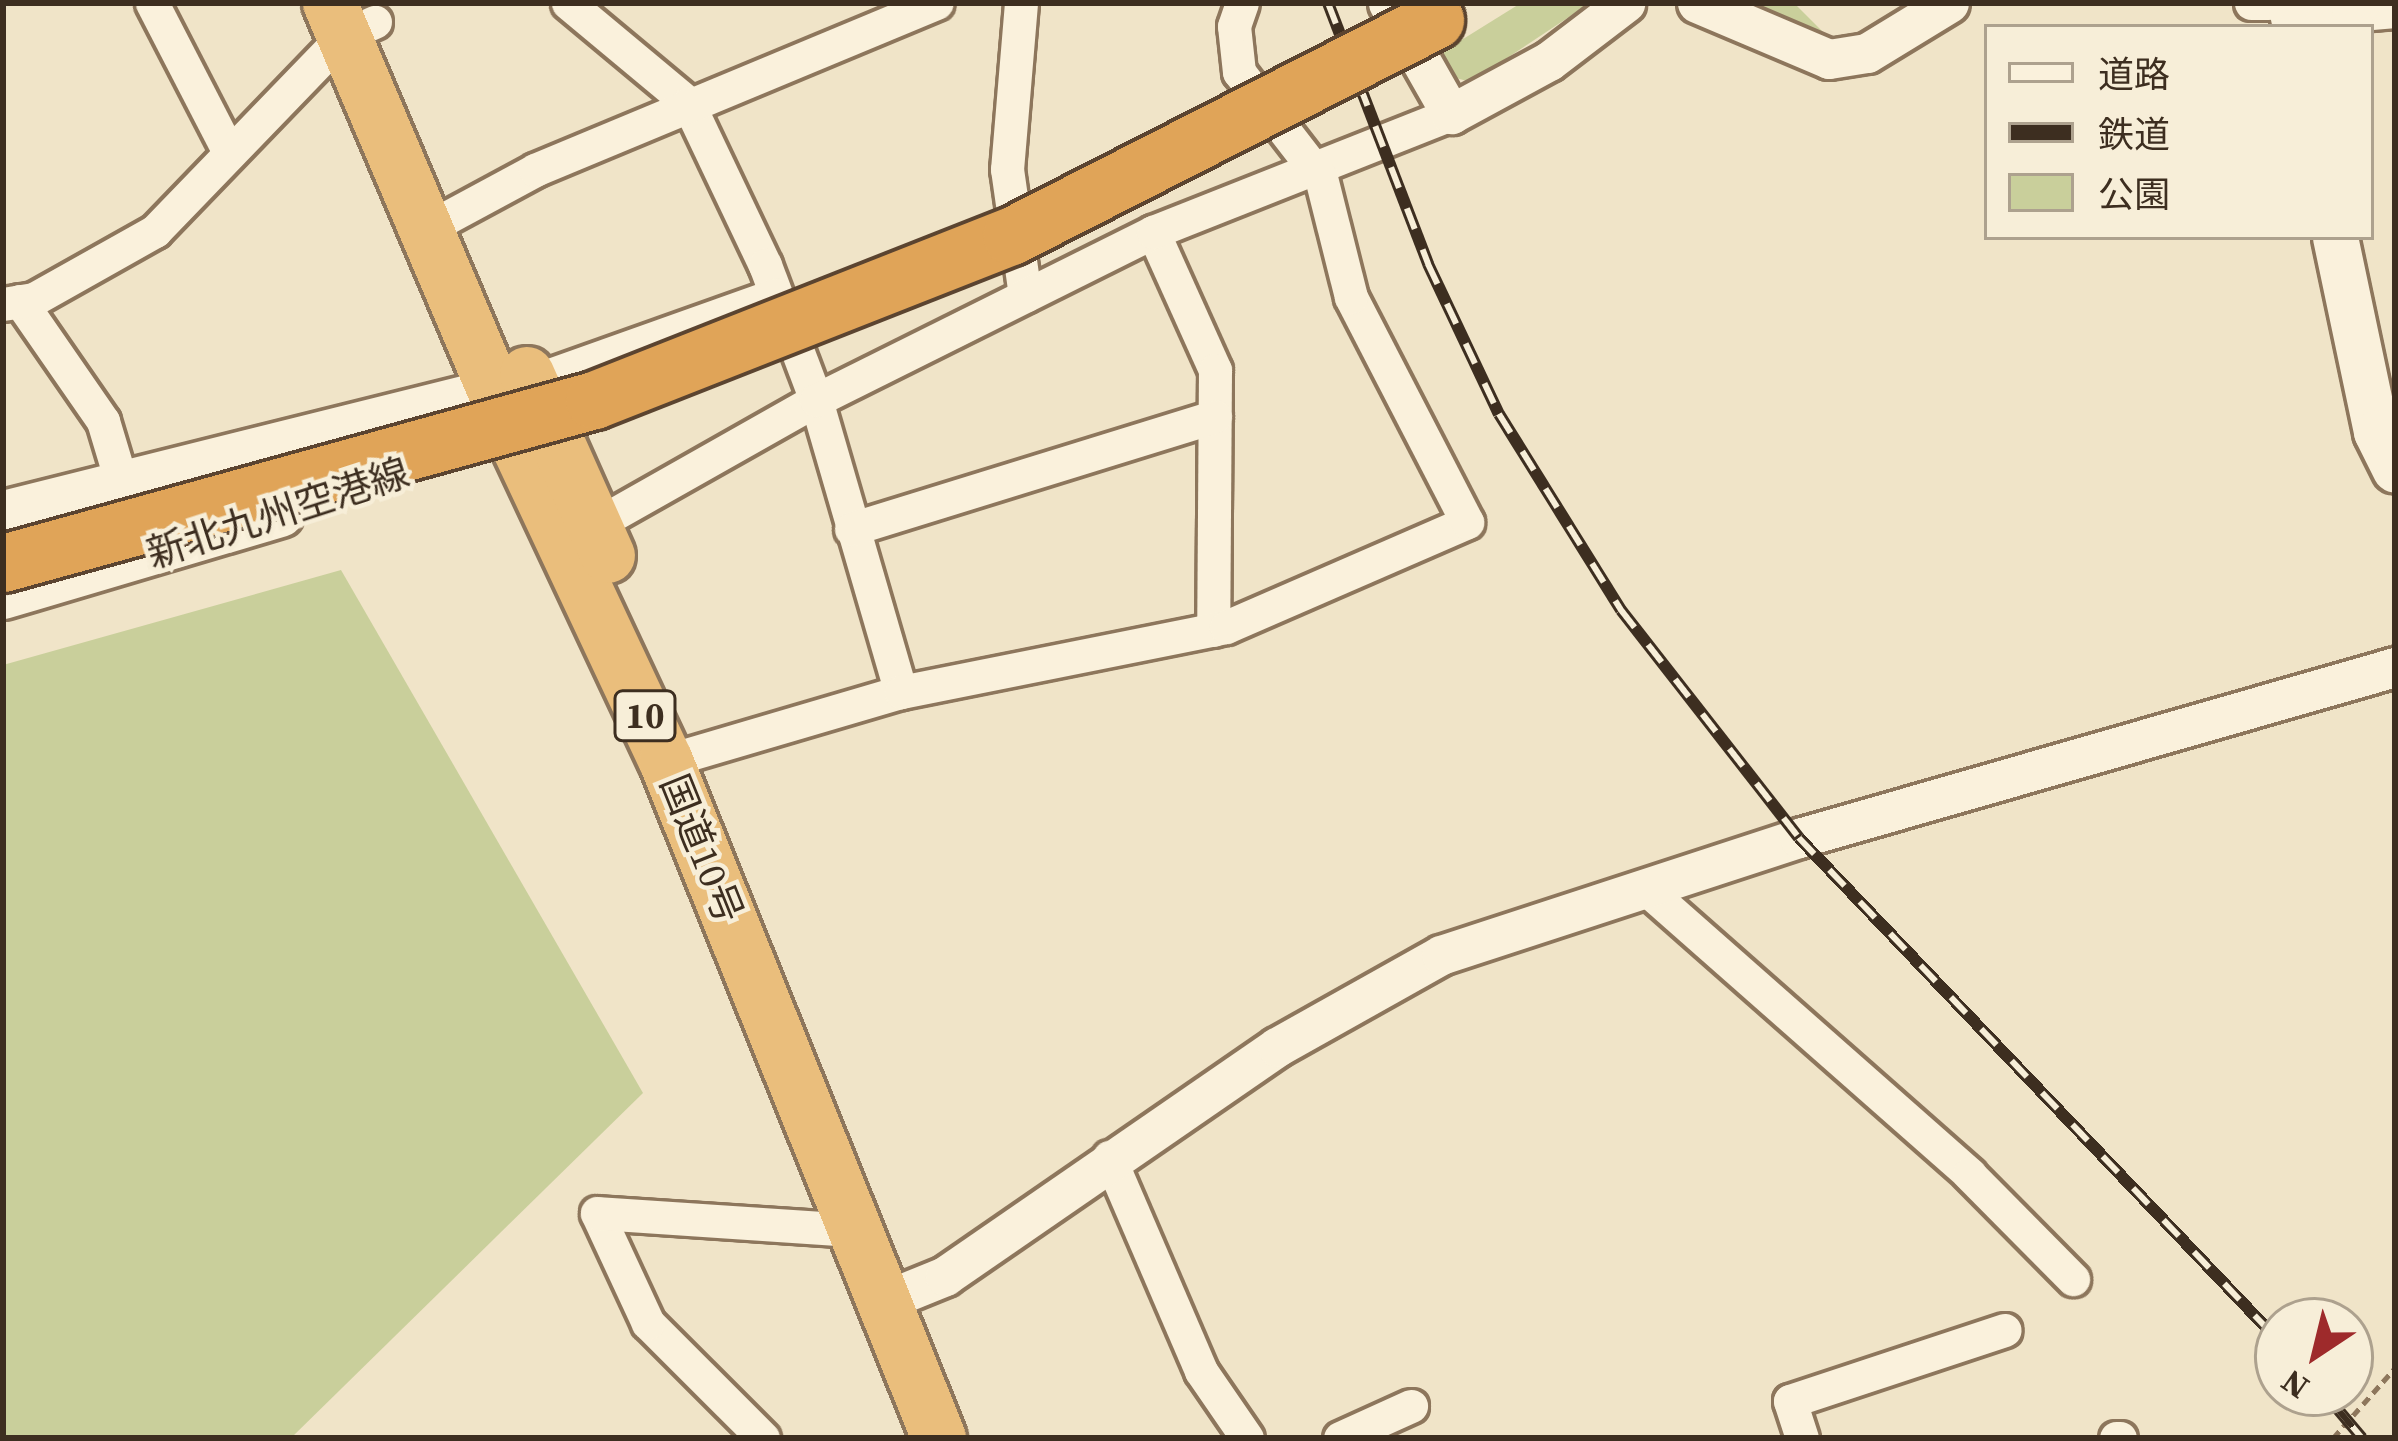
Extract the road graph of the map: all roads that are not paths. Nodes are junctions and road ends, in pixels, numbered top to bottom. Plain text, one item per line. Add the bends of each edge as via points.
1 (152, 3) edge
2 (568, 3) edge
3 (937, 3) edge
4 (1021, 3) edge
5 (1243, 3) edge
6 (1624, 3) edge
7 (1697, 3) edge
8 (1949, 3) edge
9 (2252, 3) edge
10 (2268, 3) edge
11 (2293, 3) edge
12 (1409, 9) edge
13 (2395, 11) edge
14 (354, 16) edge
15 (688, 103) junction
16 (1451, 114) junction
17 (230, 152) junction
18 (1313, 166) junction
19 (442, 221) junction
20 (1154, 232) junction
21 (2336, 240) edge
22 (776, 295) junction
23 (1024, 296) junction
24 (12, 303) edge
25 (792, 340) junction
26 (815, 400) junction
27 (523, 409) junction
28 (1215, 416) junction
29 (2395, 470) edge
30 (121, 481) junction
31 (3, 513) edge
32 (850, 530) junction
33 (598, 532) junction
34 (3, 536) edge
35 (3, 563) edge
36 (3, 596) edge
37 (1213, 630) junction
38 (2395, 667) edge
39 (901, 692) junction
40 (678, 757) junction
41 (1644, 887) junction
42 (1108, 1156) junction
43 (854, 1230) junction
44 (2073, 1279) dead end
45 (899, 1296) junction
46 (2006, 1330) dead end
47 (1411, 1406) dead end
48 (763, 1438) edge
49 (939, 1438) edge
50 (968, 1438) edge
51 (1247, 1438) edge
52 (1340, 1438) edge
53 (1802, 1438) edge

1 - 17 street
2 - 15 street
3 - 15 street
4 - 23 street via 1007,170
5 - 18 street via 1234,26 1238,72
6 - 16 street via 1549,61
7 - 8 street via 1829,58 1868,53
9 - 10 street
11 - 13 street via 2348,15
12 - 16 street
12 - 34 highway via 1003,207 576,375
12 - 35 highway, bridge via 1012,236 765,335 493,431
14 - 17 street
14 - 19 highway, 国道10号 / 10
15 - 19 street
15 - 22 street
16 - 18 street
17 - 24 street via 155,231
18 - 20 street
18 - 37 street via 1351,297 1467,522
19 - 27 highway, 国道10号 / 10
20 - 23 street
20 - 28 street via 1215,370
21 - 29 main road via 2376,432
22 - 25 street
22 - 27 street
23 - 26 street
24 - 30 street via 104,421
25 - 26 street
25 - 27 street
26 - 32 street
26 - 33 street via 609,517
27 - 30 main road, 新北九州空港線
27 - 33 highway, 国道10号 / 10
27 - 36 main road, 新北九州空港線
27 - 40 highway, 国道10号 / 10
28 - 32 street
28 - 37 street
30 - 31 main road, 新北九州空港線
32 - 39 street
33 - 40 highway, 国道10号 / 10
37 - 39 street
38 - 41 street
39 - 40 street
40 - 43 highway, 国道10号 / 10
40 - 45 highway, 国道10号 / 10
41 - 42 street via 1442,955
41 - 44 street via 1969,1174
42 - 45 street
42 - 51 street via 1201,1371
43 - 45 highway, 国道10号 / 10
43 - 48 street via 597,1213 648,1322
45 - 49 highway, 国道10号 / 10
45 - 50 highway, 国道10号 / 10
46 - 53 street via 1790,1402
47 - 52 street

